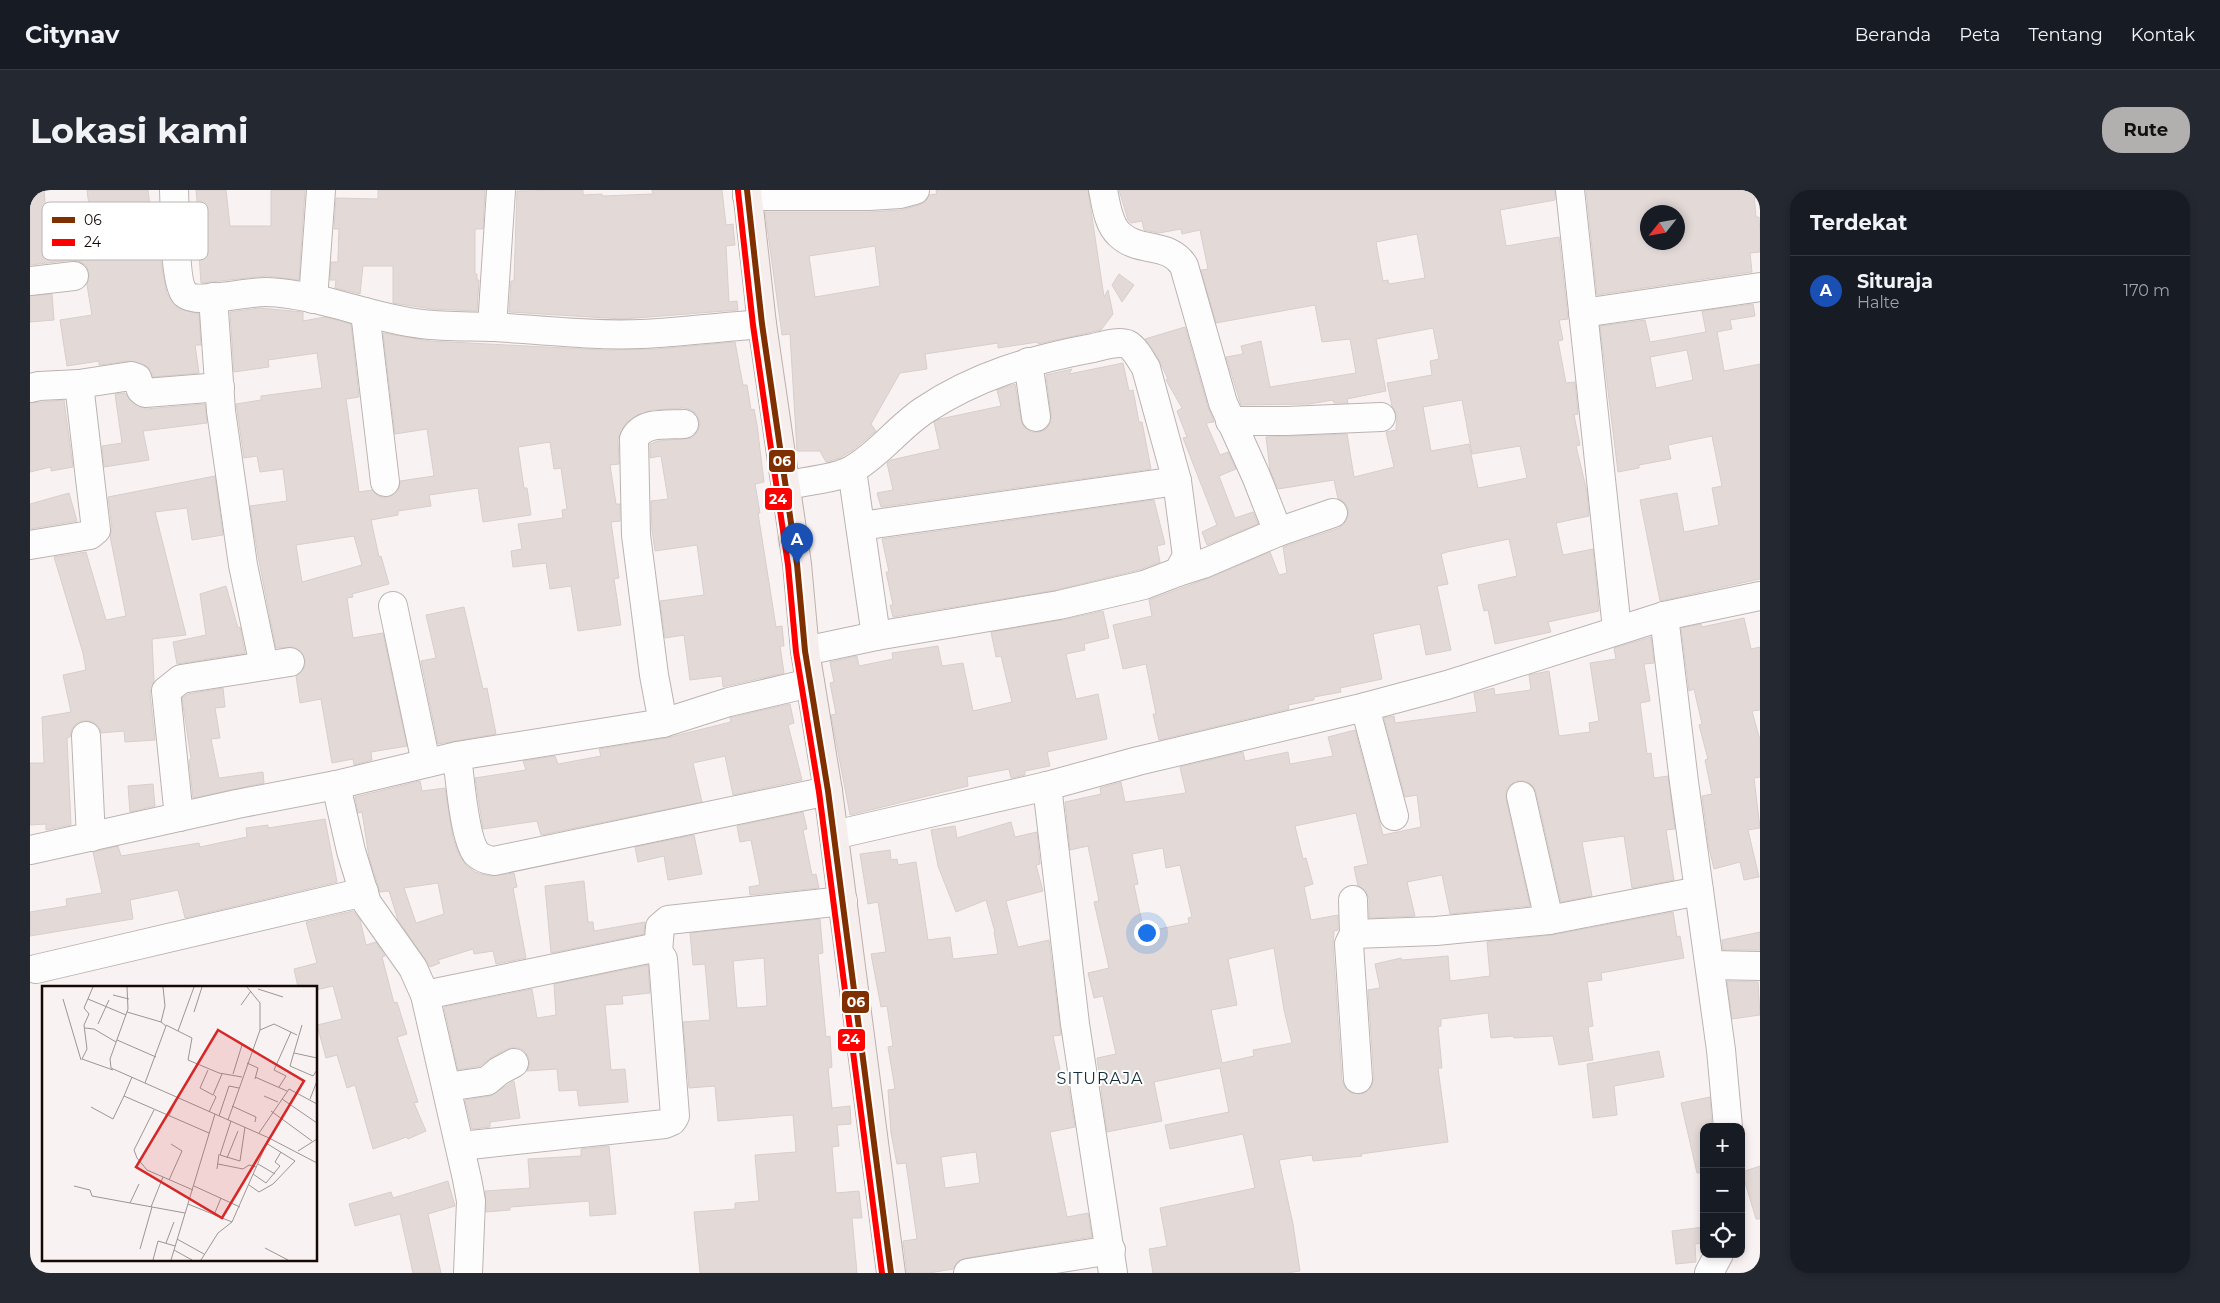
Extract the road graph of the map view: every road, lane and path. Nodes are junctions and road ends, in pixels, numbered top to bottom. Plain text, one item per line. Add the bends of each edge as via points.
1 (321, 190) edge
2 (501, 190) edge
3 (915, 190) edge
4 (1103, 190) edge
5 (1570, 190) edge
6 (747, 193) edge
7 (814, 193) edge
8 (177, 260) edge
9 (74, 276) dead end
10 (30, 281) edge
11 (1760, 287) edge
12 (213, 297) junction
13 (313, 299) junction
14 (364, 312) junction
15 (1583, 313) junction
16 (762, 324) junction
17 (492, 327) junction
18 (1028, 362) junction
19 (79, 384) junction
20 (220, 387) junction
21 (30, 388) edge
22 (1036, 417) dead end
23 (1381, 417) dead end
24 (1230, 421) junction
25 (684, 424) dead end
26 (852, 470) junction
27 (1177, 481) junction
28 (385, 482) dead end
29 (787, 485) junction
30 (1333, 513) dead end
31 (861, 526) junction
32 (1278, 532) junction
33 (30, 545) edge
34 (1178, 572) junction
35 (1760, 596) edge
36 (393, 606) dead end
37 (1664, 616) junction
38 (1617, 629) junction
39 (876, 636) junction
40 (805, 651) junction
41 (810, 683) junction
42 (1365, 707) junction
43 (663, 723) junction
44 (86, 736) dead end
45 (457, 756) junction
46 (426, 763) junction
47 (336, 785) junction
48 (1047, 786) junction
49 (828, 791) junction
50 (1521, 796) dead end
51 (1394, 816) dead end
52 (179, 817) junction
53 (834, 835) junction
54 (91, 837) junction
55 (30, 850) edge
56 (1700, 891) junction
57 (364, 892) junction
58 (1353, 900) dead end
59 (843, 901) junction
60 (1549, 920) junction
61 (1354, 934) junction
62 (658, 952) junction
63 (1710, 965) junction
64 (1760, 966) edge
65 (36, 969) dead end
66 (425, 995) junction
67 (514, 1063) dead end
68 (1358, 1079) dead end
69 (447, 1087) junction
70 (1728, 1123) edge
71 (461, 1146) junction
72 (1717, 1258) edge
73 (1112, 1262) edge
74 (468, 1273) edge
75 (891, 1273) edge
76 (968, 1273) edge
77 (1709, 1273) edge

1 - 13 street
2 - 17 street
3 - 7 street via 869,196
4 - 24 street via 1107,212 1118,233 1132,243 1172,252 1184,266
5 - 15 street
6 - 7 street
6 - 16 main road
8 - 12 street via 180,286 185,294 191,298
9 - 10 street
11 - 15 street
12 - 13 street via 267,292
12 - 20 street
13 - 14 street
14 - 17 street via 420,324
14 - 28 street
15 - 38 street
16 - 17 street via 641,334
16 - 29 main road
18 - 22 street
18 - 26 street via 962,388 923,411
18 - 27 street via 1126,344 1146,368
19 - 20 street via 131,376 137,378 145,392
19 - 21 street
19 - 33 street via 96,530 90,534
20 - 52 street via 243,565 277,664 181,679 166,691
23 - 24 street
24 - 32 street
25 - 43 street via 644,427 634,438 636,535
26 - 29 street
26 - 31 street
27 - 31 street
27 - 34 street via 1187,556
29 - 40 main road
30 - 32 street
31 - 39 street
32 - 34 street
34 - 39 street via 1144,585 1059,605
35 - 37 street
36 - 46 street
37 - 38 street
37 - 56 street
38 - 42 street via 1456,682
39 - 40 street
40 - 41 main road
41 - 43 street via 730,702
41 - 49 main road
42 - 48 street
42 - 51 street
43 - 45 street
44 - 54 street
45 - 46 street
45 - 49 street via 469,836 476,853 485,860 494,861
46 - 47 street
47 - 52 street
47 - 57 street
48 - 53 street
48 - 73 street via 1075,1024
49 - 53 main road
50 - 60 street
52 - 54 street
53 - 59 main road
54 - 55 street
56 - 60 street
56 - 63 street
57 - 65 street
57 - 66 street via 368,903 413,968
58 - 61 street
59 - 62 street via 668,920 660,927
59 - 75 main road
60 - 61 street via 1436,931
61 - 68 street via 1349,944
62 - 66 street via 653,948
62 - 71 street via 663,959 671,1037 676,1116 672,1121
63 - 64 street
63 - 70 street
66 - 69 street
67 - 69 street via 487,1081
69 - 71 street
71 - 74 street via 471,1201
72 - 77 street
73 - 76 street

